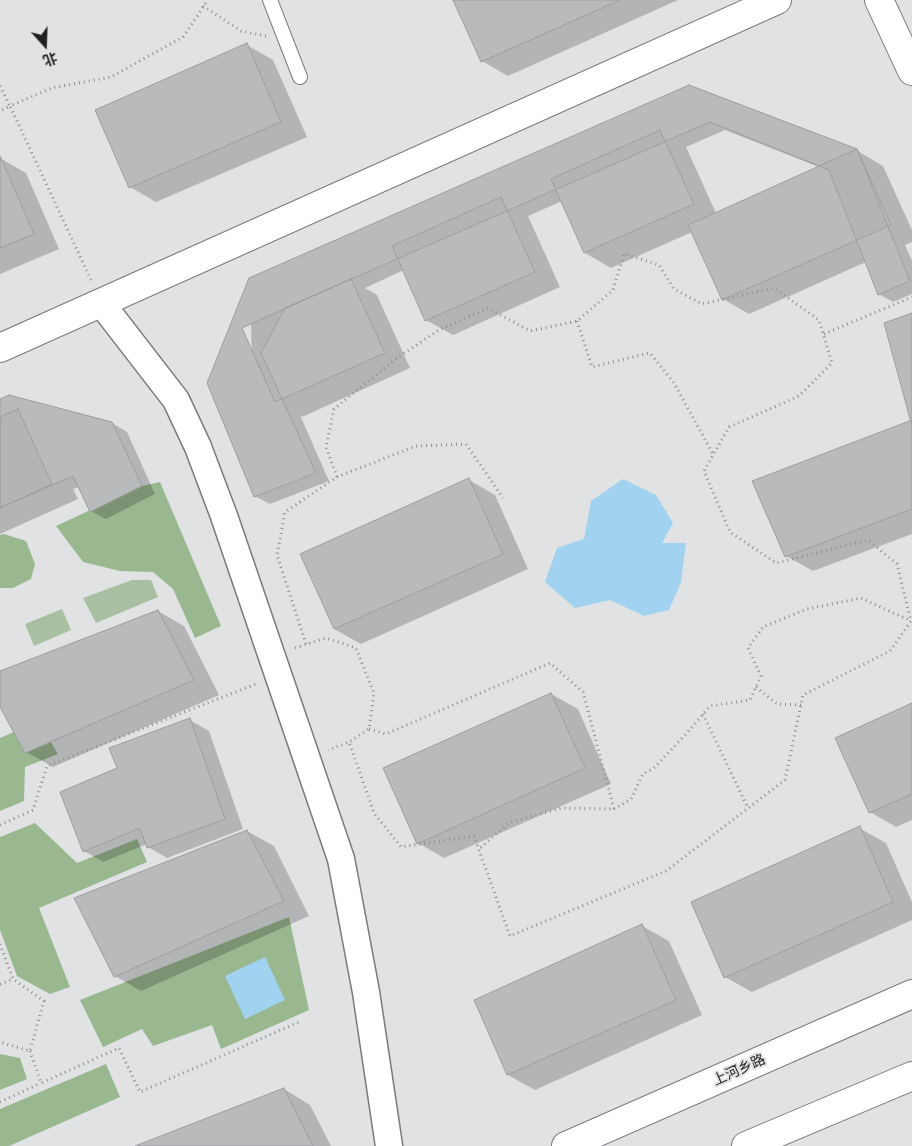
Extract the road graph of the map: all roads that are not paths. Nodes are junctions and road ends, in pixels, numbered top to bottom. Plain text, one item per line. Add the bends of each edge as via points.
1 (270, 0) edge
2 (777, 0) edge
3 (879, 0) edge
4 (912, 71) edge
5 (300, 77) dead end
6 (101, 302) junction
7 (0, 348) edge
8 (912, 994) edge
9 (912, 1076) edge
10 (389, 1146) edge
11 (566, 1146) edge
12 (746, 1146) edge

1 - 5 lane
2 - 6 street
3 - 4 street
6 - 7 street
6 - 10 street via 176,400 224,516 340,859 366,992
8 - 11 street, 上河乡路
9 - 12 street

